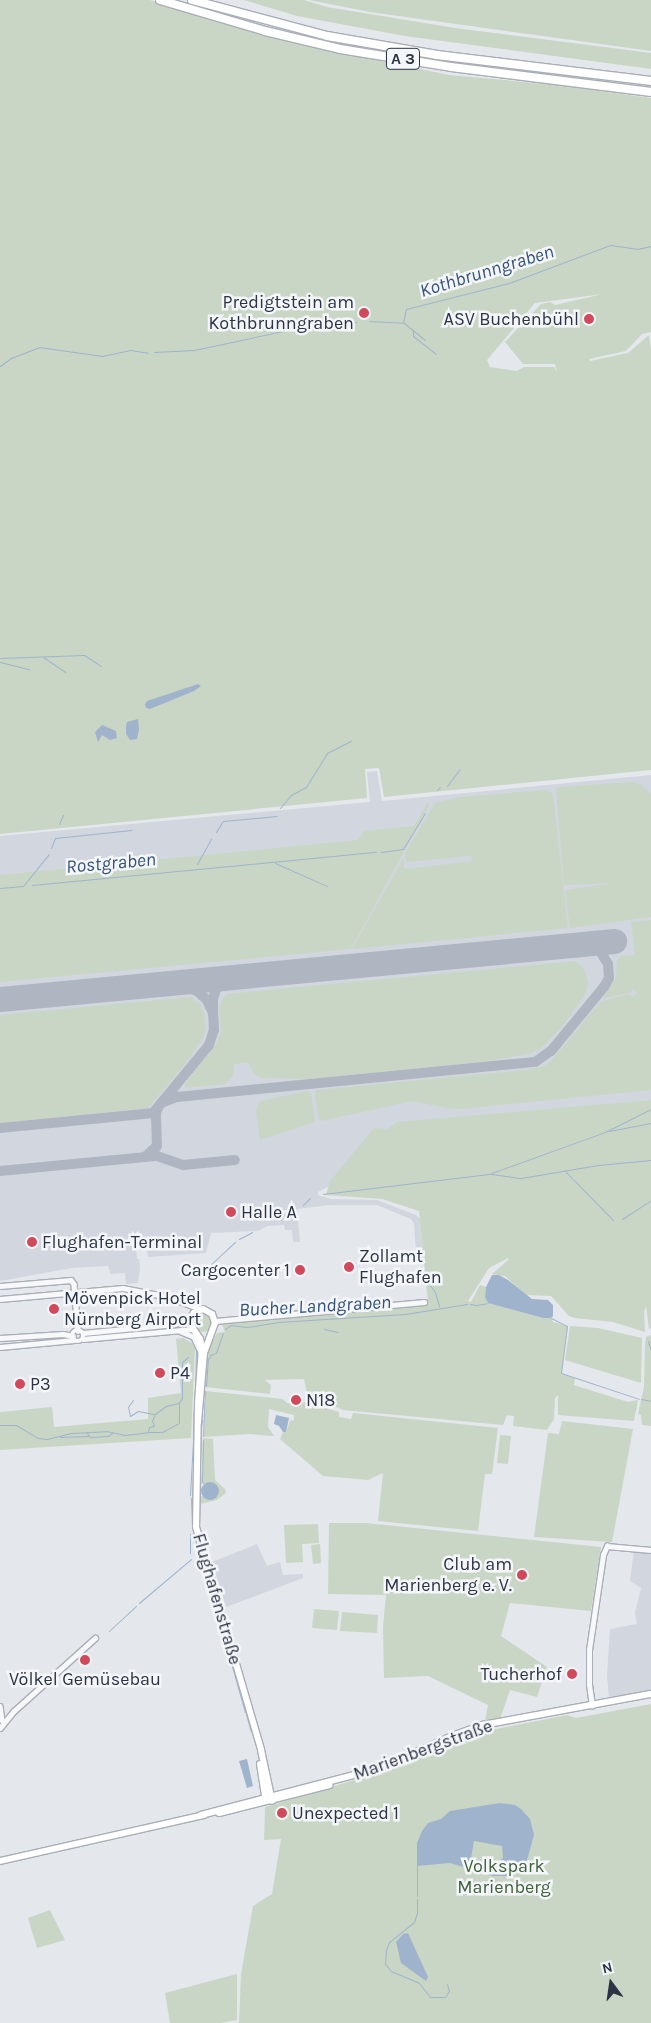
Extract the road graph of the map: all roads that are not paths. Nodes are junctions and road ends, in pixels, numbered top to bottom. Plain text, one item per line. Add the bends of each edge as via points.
1 (160, 0) edge
2 (192, 0) edge
3 (651, 81) edge
4 (651, 92) edge
5 (26, 1283) junction
6 (0, 1286) edge
7 (75, 1291) junction
8 (27, 1296) junction
9 (0, 1298) edge
10 (424, 1302) dead end
11 (200, 1309) junction
12 (190, 1319) junction
13 (214, 1325) junction
14 (177, 1330) junction
15 (78, 1331) junction
16 (195, 1331) junction
17 (83, 1333) junction
18 (0, 1338) edge
19 (73, 1338) junction
20 (83, 1339) junction
21 (0, 1347) edge
22 (202, 1356) junction
23 (198, 1422) junction
24 (651, 1550) edge
25 (95, 1638) dead end
26 (651, 1696) edge
27 (0, 1706) edge
28 (592, 1706) junction
29 (3, 1720) edge
30 (0, 1728) edge
31 (269, 1799) junction
32 (0, 1861) edge

1 - 4 highway, A 3 via 265,31 340,48 451,67
2 - 3 highway, A 3 via 327,36 419,52
5 - 6 street
5 - 7 street via 68,1279
5 - 8 street
7 - 8 street
7 - 11 street via 123,1288 169,1297
7 - 15 street
8 - 9 street
10 - 13 street
11 - 12 main road
11 - 13 main road via 211,1312
12 - 16 main road, Flughafenstraße
12 - 17 street via 175,1324
13 - 16 main road via 207,1333
13 - 23 main road, Flughafenstraße via 204,1352
14 - 16 street
14 - 20 street
14 - 22 street via 194,1337
15 - 17 street
15 - 19 street
16 - 22 main road, Flughafenstraße via 201,1342
17 - 20 street
18 - 19 street via 63,1334
19 - 20 street via 78,1342
19 - 21 street
22 - 23 main road, Flughafenstraße
23 - 31 main road, Flughafenstraße via 196,1530 258,1743
24 - 28 street via 607,1546 603,1555 589,1650
25 - 29 street
26 - 28 main road, Marienbergstraße
27 - 29 street
28 - 31 main road, Marienbergstraße via 475,1728 390,1764
29 - 30 street
31 - 32 main road, Marienbergstraße

